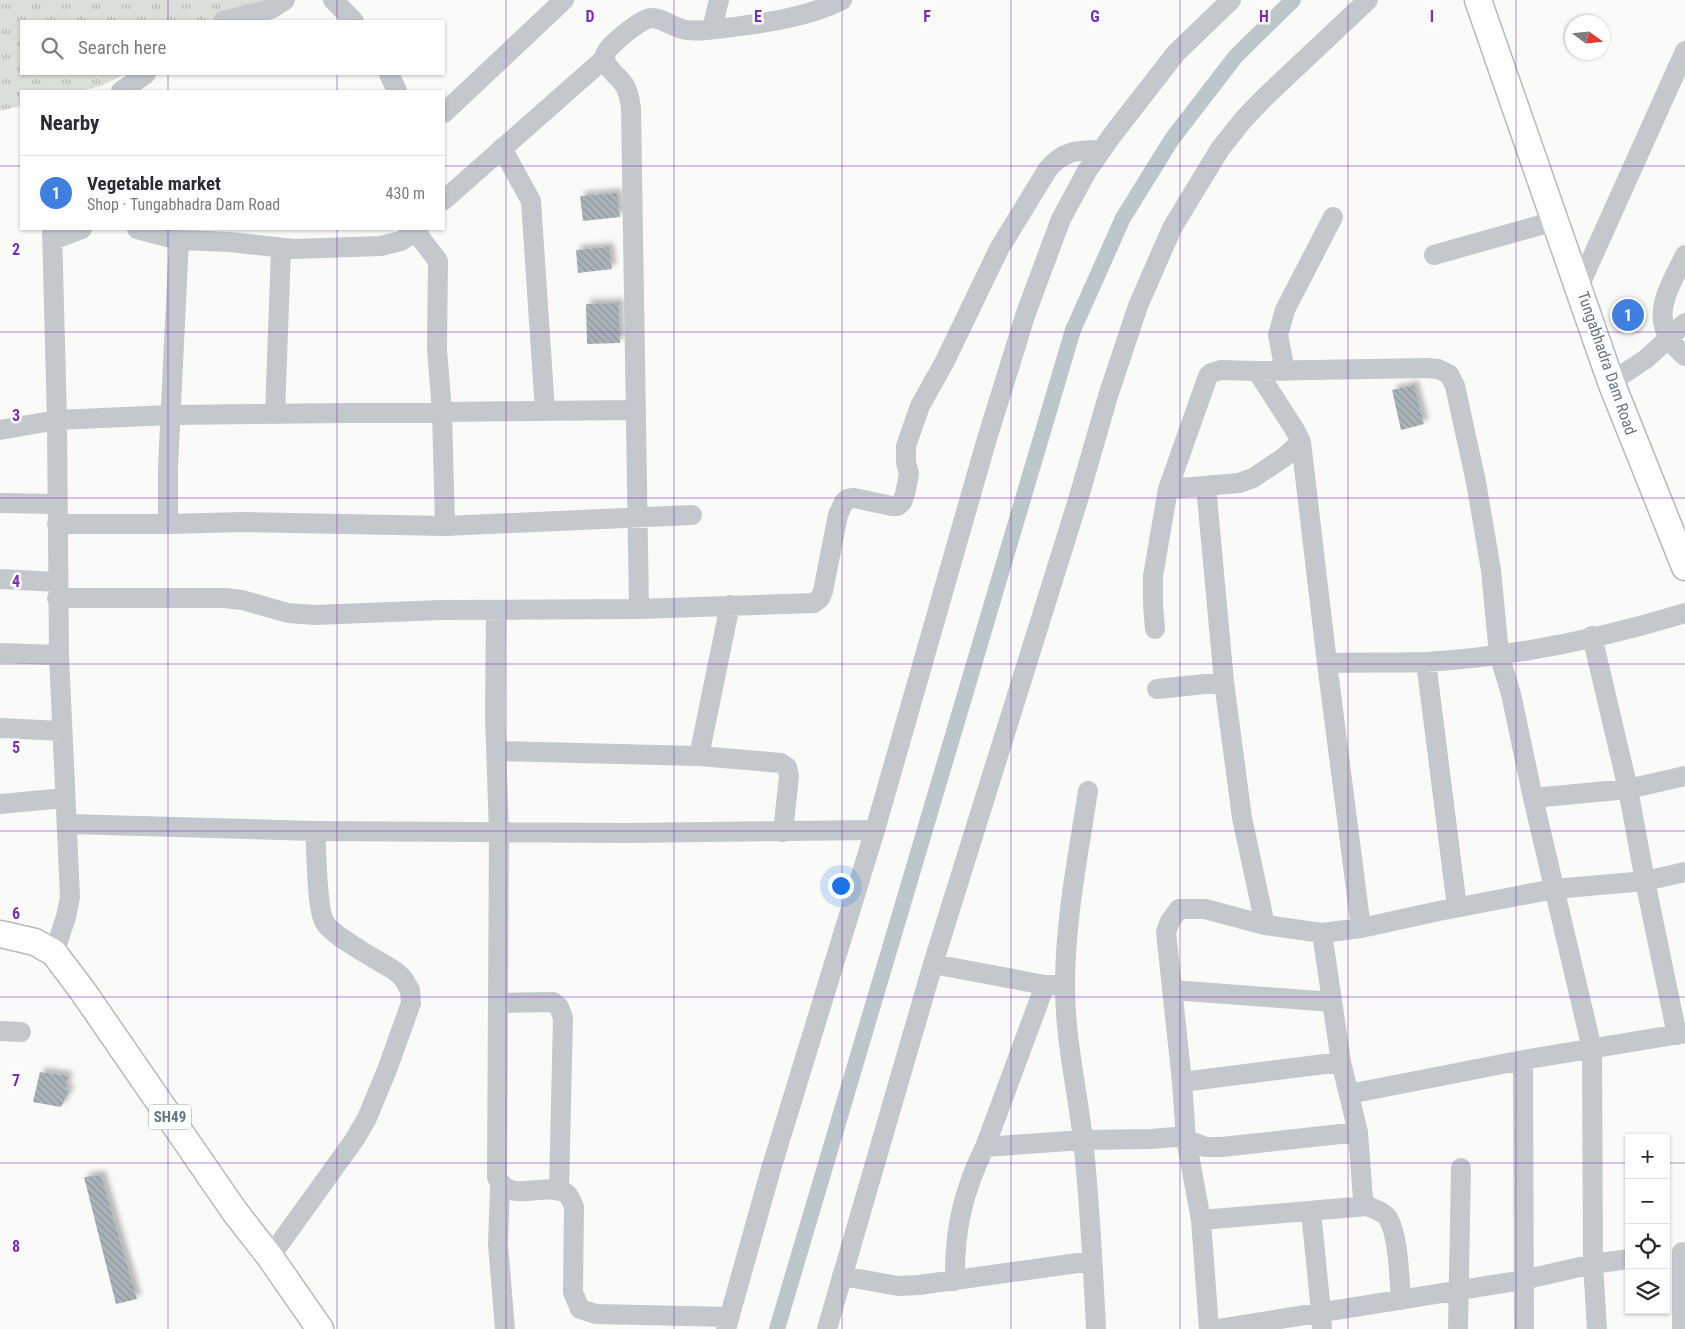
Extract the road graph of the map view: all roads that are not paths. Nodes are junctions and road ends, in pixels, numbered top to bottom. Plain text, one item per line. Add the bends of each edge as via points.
1 (285, 0) edge
2 (333, 0) edge
3 (564, 0) edge
4 (720, 0) edge
5 (842, 0) edge
6 (1231, 0) edge
7 (1368, 0) edge
8 (1478, 0) edge
9 (797, 8) edge
10 (651, 9) edge
11 (227, 20) edge
12 (353, 20) edge
13 (712, 29) junction
14 (1685, 52) edge
15 (605, 58) junction
16 (145, 75) edge
17 (389, 75) edge
18 (122, 90) edge
19 (397, 90) edge
20 (445, 112) edge
21 (502, 148) junction
22 (1102, 150) junction
23 (445, 199) edge
24 (1333, 217) dead end
25 (1555, 221) junction
26 (76, 230) edge
27 (140, 230) edge
28 (418, 231) edge
29 (53, 234) edge
30 (179, 240) junction
31 (281, 249) junction
32 (1434, 255) dead end
33 (1685, 255) edge
34 (1578, 289) junction
35 (1685, 324) edge
36 (1669, 340) junction
37 (1685, 356) edge
38 (1285, 371) junction
39 (1257, 372) junction
40 (1611, 382) junction
41 (635, 410) junction
42 (442, 412) junction
43 (545, 412) junction
44 (275, 414) junction
45 (170, 415) junction
46 (57, 420) junction
47 (0, 430) edge
48 (1301, 442) junction
49 (1206, 486) junction
50 (1168, 489) junction
51 (0, 503) edge
52 (57, 504) junction
53 (692, 515) dead end
54 (637, 517) junction
55 (57, 524) junction
56 (168, 524) junction
57 (445, 526) junction
58 (1685, 567) edge
59 (0, 579) edge
60 (57, 590) junction
61 (730, 606) junction
62 (639, 609) junction
63 (496, 610) junction
64 (1685, 613) edge
65 (1155, 629) dead end
66 (1592, 636) junction
67 (0, 653) edge
68 (1499, 654) junction
69 (59, 655) junction
70 (1426, 662) junction
71 (1327, 663) junction
72 (1224, 682) junction
73 (1157, 689) dead end
74 (0, 728) edge
75 (61, 731) junction
76 (497, 751) junction
77 (699, 756) junction
78 (1685, 776) edge
79 (1628, 789) junction
80 (1088, 791) dead end
81 (65, 798) junction
82 (1533, 798) junction
83 (0, 804) edge
84 (68, 824) junction
85 (875, 830) junction
86 (315, 831) junction
87 (498, 832) junction
88 (783, 832) junction
89 (1685, 872) edge
90 (1645, 881) junction
91 (1554, 889) junction
92 (1457, 907) junction
93 (1266, 925) junction
94 (1362, 928) junction
95 (1322, 933) junction
96 (0, 934) edge
97 (54, 953) junction
98 (933, 964) junction
99 (1045, 985) junction
100 (1065, 985) junction
101 (1173, 990) junction
102 (498, 1002) junction
103 (1332, 1002) junction
104 (0, 1031) edge
105 (21, 1032) dead end
106 (1681, 1034) edge
107 (1592, 1049) junction
108 (1524, 1060) junction
109 (1341, 1062) junction
110 (1182, 1082) junction
111 (1349, 1094) junction
112 (1358, 1132) junction
113 (1186, 1139) junction
114 (1083, 1140) junction
115 (985, 1147) junction
116 (1461, 1168) dead end
117 (500, 1186) junction
118 (559, 1191) junction
119 (1367, 1206) junction
120 (1311, 1212) junction
121 (1201, 1220) junction
122 (1678, 1252) edge
123 (270, 1257) junction
124 (1625, 1260) edge
125 (1092, 1261) junction
126 (1593, 1264) junction
127 (842, 1276) junction
128 (1523, 1280) junction
129 (955, 1281) junction
130 (1458, 1289) junction
131 (1401, 1300) junction
132 (1322, 1321) edge
133 (728, 1323) edge
134 (320, 1329) edge
135 (500, 1329) edge
136 (826, 1329) edge
137 (1096, 1329) edge
138 (1209, 1329) edge
139 (1218, 1329) edge
140 (1458, 1329) edge
141 (1524, 1329) edge
142 (1597, 1329) edge
143 (1682, 1329) edge

1 - 11 street via 271,9
2 - 12 street
3 - 20 street
4 - 13 street
5 - 9 street via 816,11
6 - 22 street via 1176,53
7 - 98 street via 1243,120 1220,149 1172,228 1154,267 1113,379
8 - 25 main road
9 - 13 street via 758,24
10 - 13 street via 681,29
10 - 15 street via 644,20 610,46
14 - 34 street, Tungabhadra Dam Road
15 - 21 street
15 - 41 street via 625,85 631,108
16 - 18 street
17 - 19 street
21 - 23 street
21 - 43 street via 531,202
22 - 61 street via 1077,150 1055,161 999,249 946,361 920,406 906,446 909,474 902,502 892,506 854,498 844,502 838,515 823,591 814,603
22 - 85 street via 1061,219 1026,313
24 - 38 street via 1285,310 1278,335
25 - 32 street
25 - 34 main road
26 - 29 street
27 - 30 street
28 - 31 street via 401,241 381,246
28 - 42 street via 438,261 437,349
29 - 46 street
30 - 31 street
30 - 45 street
31 - 44 street
33 - 36 street via 1665,297 1662,312
34 - 40 main road, Tungabhadra Dam Road
35 - 36 street
36 - 37 street
36 - 40 street
38 - 39 street
38 - 68 street via 1427,368 1449,374 1455,386 1476,482 1491,570
39 - 48 street
39 - 50 street via 1222,370 1208,376
40 - 58 main road, Tungabhadra Dam Road
41 - 43 street
41 - 54 street
42 - 43 street
42 - 44 street
42 - 57 street
44 - 45 street
45 - 46 street
45 - 56 street
46 - 47 street
46 - 52 street
48 - 49 street via 1253,478
48 - 71 street
49 - 50 street
49 - 72 street
50 - 65 street via 1153,576
51 - 52 street
52 - 55 street
53 - 54 street
54 - 57 street
54 - 62 street
55 - 56 street
55 - 60 street
56 - 57 street via 242,522
59 - 60 street
60 - 63 street via 225,598 288,613 315,615
60 - 69 street
61 - 62 street
61 - 77 street
62 - 63 street
63 - 76 street
64 - 66 street
66 - 68 street
66 - 79 street
67 - 69 street
68 - 70 street
68 - 82 street
69 - 75 street
70 - 71 street
70 - 92 street
71 - 94 street
72 - 73 street
72 - 93 street via 1242,818
74 - 75 street
75 - 81 street
76 - 77 street
76 - 87 street
77 - 88 street via 781,763 786,767 789,776
78 - 79 street
79 - 82 street
79 - 90 street
80 - 100 street via 1068,921
81 - 83 street
81 - 84 street
82 - 91 street
84 - 86 street
84 - 97 street via 70,897
85 - 88 street
85 - 133 street via 771,1169
86 - 87 street
86 - 123 street via 320,908 324,922 333,932 395,970 410,990 411,1003 367,1118
87 - 88 street
87 - 102 street
89 - 90 street
90 - 91 street
90 - 106 street
91 - 92 street
91 - 107 street
92 - 94 street
93 - 95 street
93 - 101 street via 1205,909 1179,909 1166,932
94 - 95 street
95 - 103 street
96 - 97 main road, SH49 via 35,942
97 - 123 main road, SH49
98 - 99 street
98 - 127 street
99 - 100 street
99 - 115 street
100 - 114 street via 1067,1032
101 - 103 street
101 - 110 street
102 - 117 street via 497,1178
102 - 118 street via 553,1002 563,1018
103 - 109 street
104 - 105 street
106 - 107 street
107 - 108 street
107 - 126 street
108 - 111 street
108 - 128 street
109 - 110 street
109 - 111 street
110 - 113 street
111 - 112 street
112 - 113 street via 1222,1147 1206,1147
112 - 119 street via 1362,1195
113 - 114 street
113 - 121 street
114 - 115 street
114 - 125 street
115 - 129 street via 960,1212 954,1251
116 - 130 street
117 - 118 street via 513,1191
117 - 135 street
118 - 133 street via 566,1193 574,1207 573,1292 580,1309 596,1314
119 - 120 street
119 - 131 street via 1387,1217 1394,1236
120 - 121 street
120 - 132 street
121 - 138 street
122 - 143 street
123 - 134 main road, SH49
124 - 126 street
125 - 129 street
125 - 137 street
126 - 128 street
126 - 142 street
127 - 129 street via 898,1286
127 - 136 street
128 - 130 street
128 - 141 street
130 - 131 street
130 - 140 street
131 - 132 street
132 - 139 street

